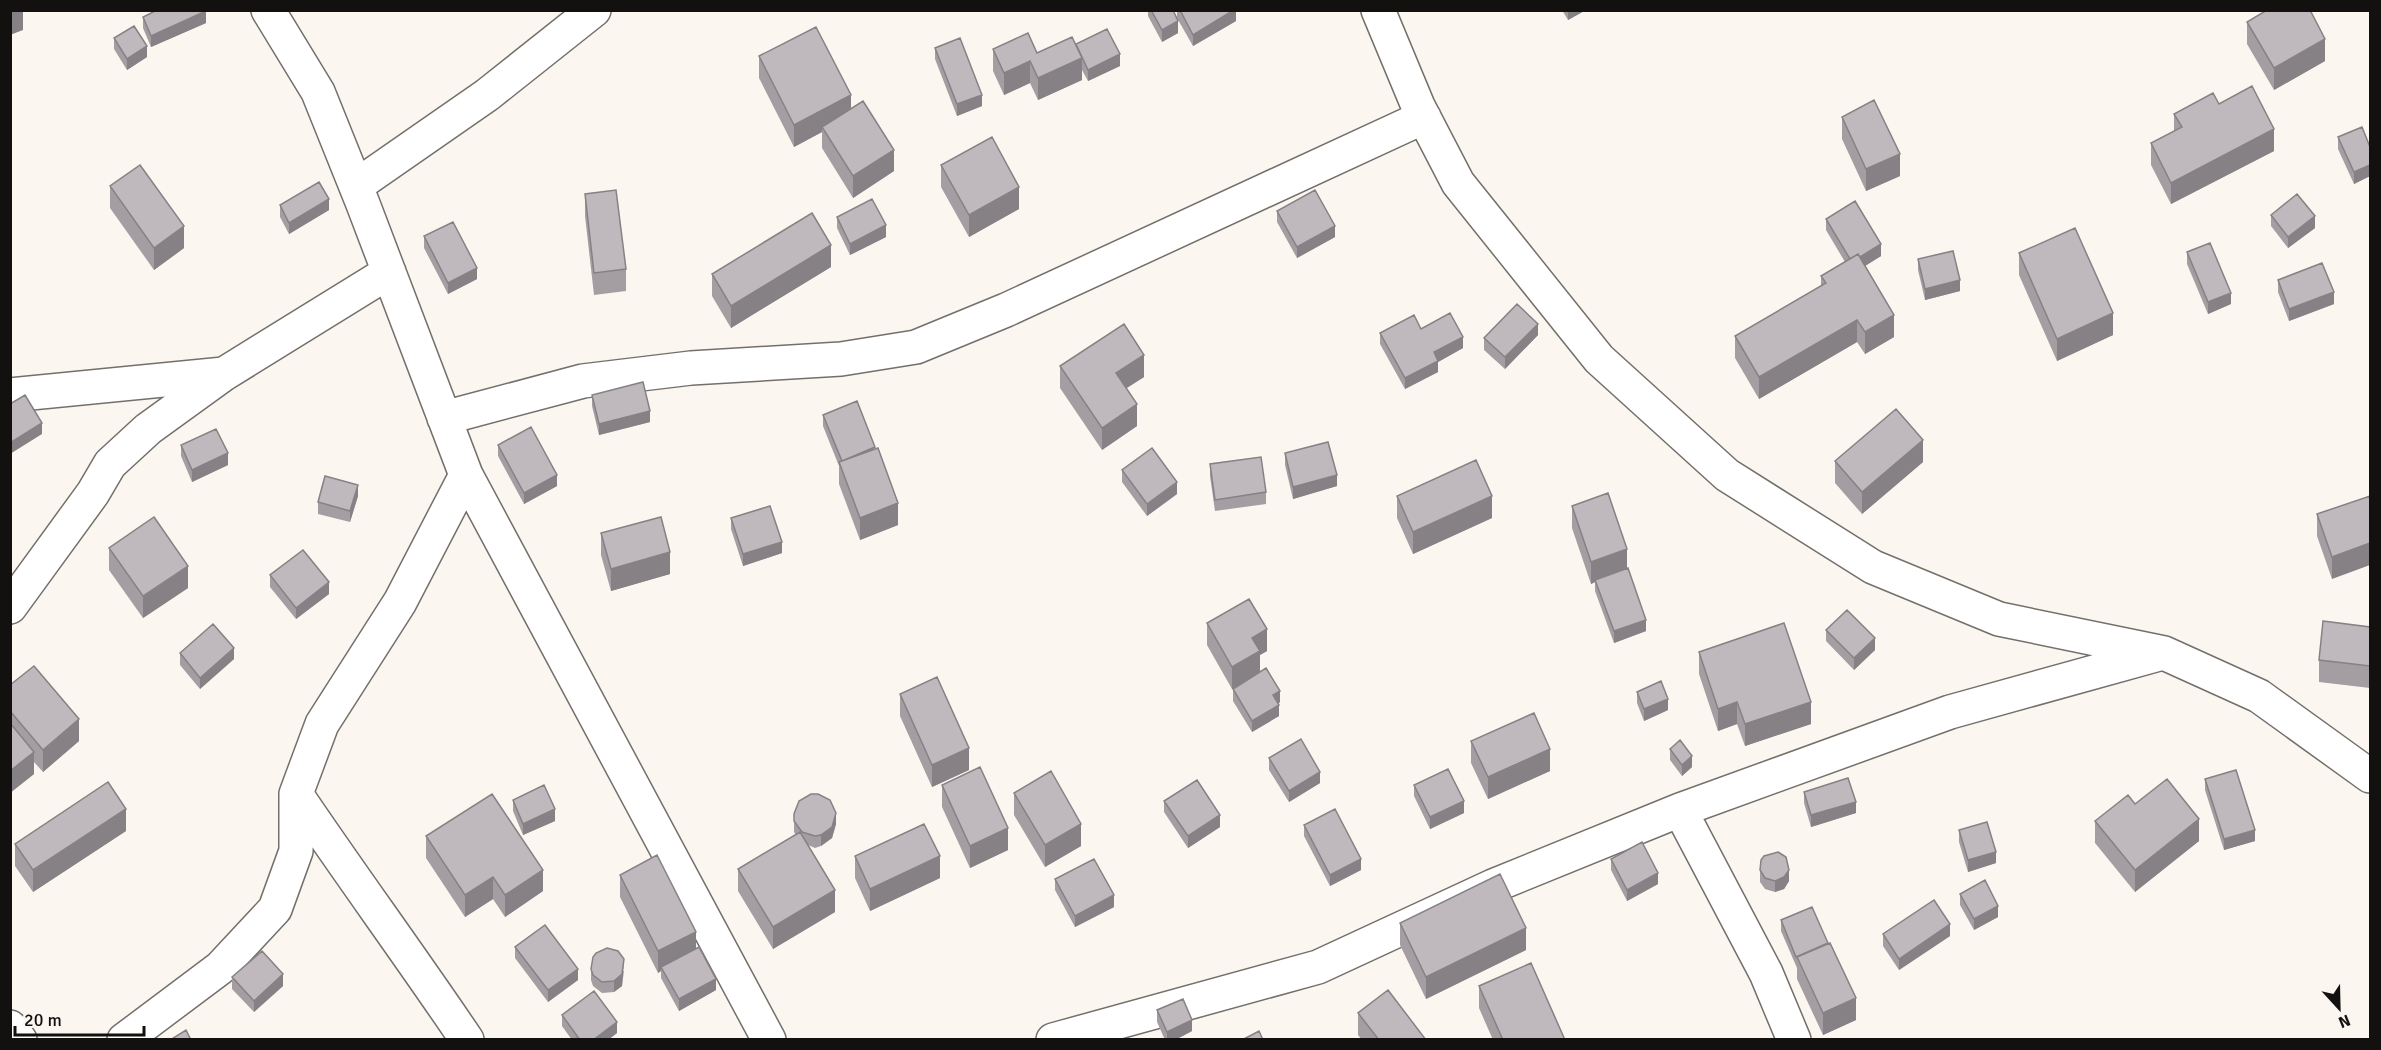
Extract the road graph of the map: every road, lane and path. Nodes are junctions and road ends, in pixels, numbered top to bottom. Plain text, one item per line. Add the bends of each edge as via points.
1 (268, 10) edge
2 (594, 10) edge
3 (1378, 10) edge
4 (1424, 117) junction
5 (356, 186) junction
6 (389, 272) junction
7 (224, 374) junction
8 (10, 395) edge
9 (444, 418) junction
10 (466, 475) junction
11 (10, 607) edge
12 (2164, 653) junction
13 (2370, 776) edge
14 (296, 794) junction
15 (1680, 810) junction
16 (10, 1027) edge
17 (20, 1040) edge
18 (124, 1040) edge
19 (467, 1040) edge
20 (769, 1040) edge
21 (1053, 1040) edge
22 (1794, 1040) edge

1 - 5 street via 318,92
2 - 5 street via 487,95
3 - 4 street
4 - 9 street via 1006,310 916,347 841,359 692,368 583,381
4 - 12 street via 1458,183 1599,359 1727,475 1873,567 1999,619
5 - 6 street
6 - 7 street
6 - 9 street
7 - 8 street
7 - 11 street via 148,429 110,464
9 - 10 street
10 - 14 street via 400,602 322,724
10 - 20 street
12 - 13 street via 2259,696
12 - 15 street via 1950,712
14 - 18 street via 296,851 276,909 220,968
14 - 19 street
15 - 21 street via 1493,886 1318,967
15 - 22 street via 1766,973
16 - 17 street

